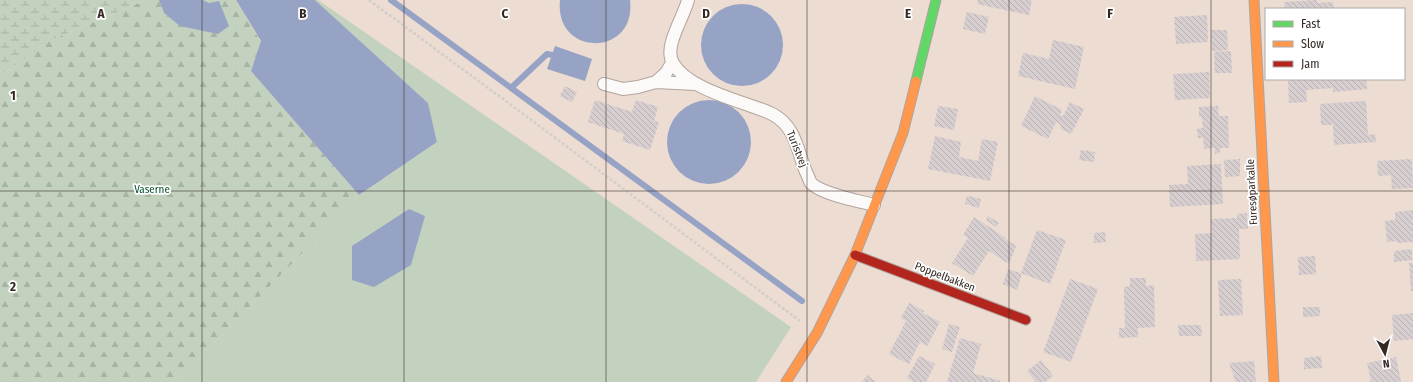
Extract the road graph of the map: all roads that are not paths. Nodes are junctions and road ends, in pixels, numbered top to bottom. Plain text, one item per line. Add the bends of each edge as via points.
1 (688, 0) edge
2 (936, 0) edge
3 (1254, 0) edge
4 (672, 63) junction
5 (656, 82) junction
6 (604, 84) dead end
7 (696, 84) junction
8 (874, 204) junction
9 (855, 255) junction
10 (1026, 320) dead end
11 (786, 382) edge
12 (1274, 382) edge

1 - 4 lane via 670,49
2 - 8 street via 903,133
3 - 12 street, Furesøparkalle
4 - 5 lane, Turistvej
4 - 7 lane, Turistvej
5 - 6 lane, Turistvej via 638,88 623,89
5 - 7 lane, Turistvej
7 - 8 lane, Turistvej via 774,115 788,125 811,183 826,192
8 - 9 street
9 - 10 street, Poppelbakken
9 - 11 street via 817,333

